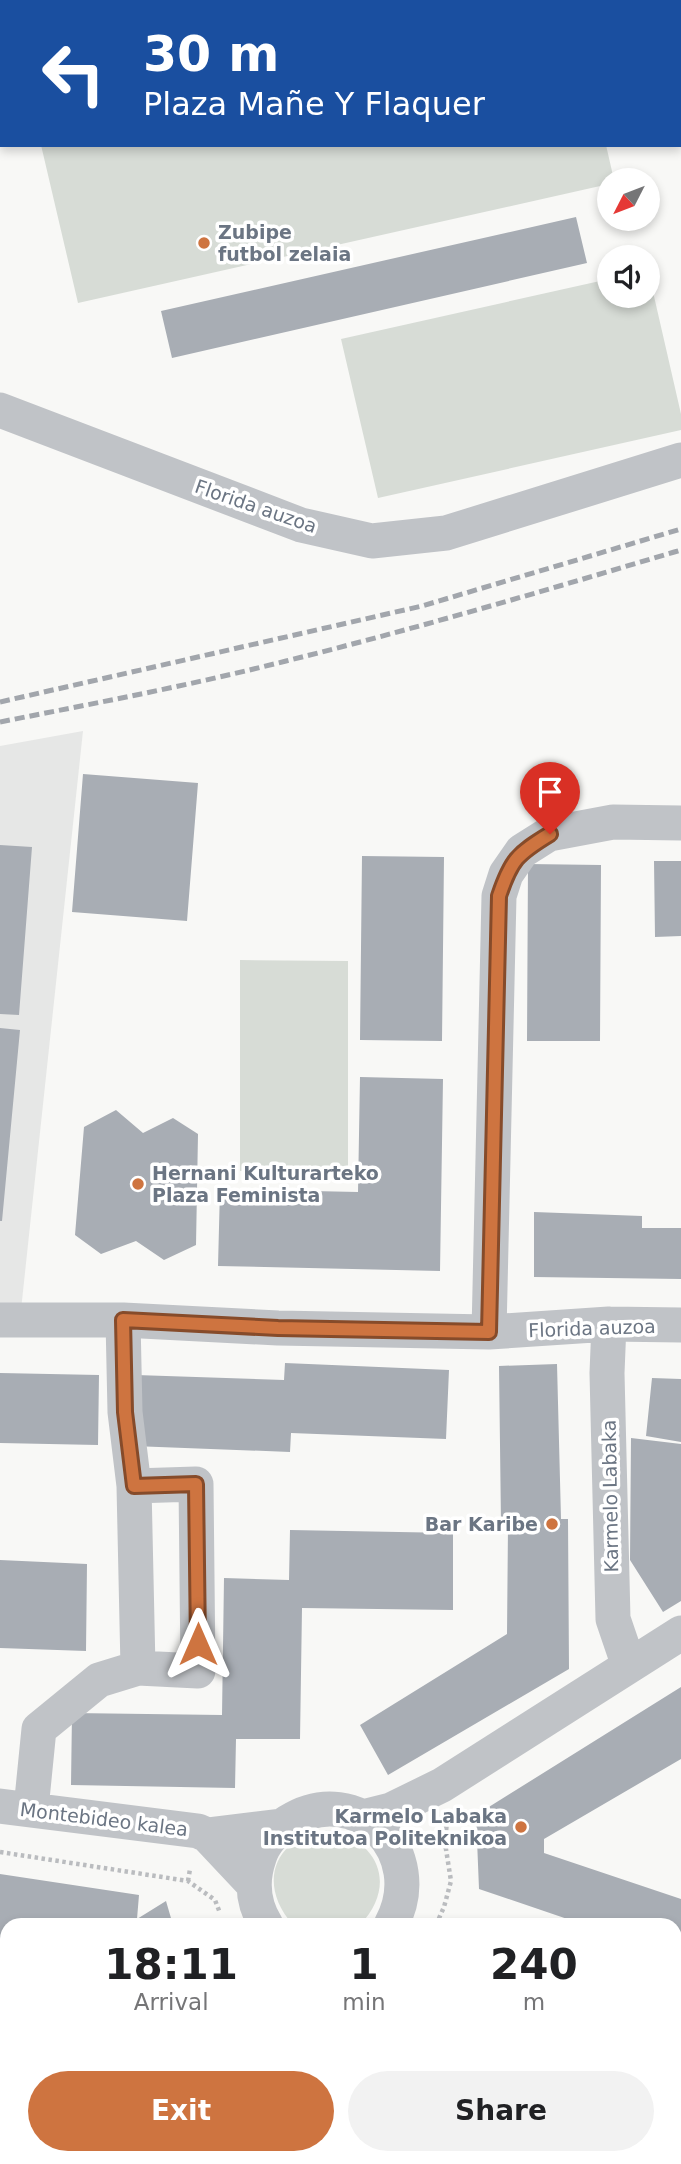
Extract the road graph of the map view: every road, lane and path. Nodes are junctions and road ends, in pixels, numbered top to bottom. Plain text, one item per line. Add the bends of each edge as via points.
1 (0, 410) edge
2 (681, 460) edge
3 (681, 823) edge
4 (0, 1320) edge
5 (123, 1320) junction
6 (608, 1324) junction
7 (681, 1325) edge
8 (489, 1332) junction
9 (134, 1486) junction
10 (681, 1633) edge
11 (629, 1666) junction
12 (138, 1668) junction
13 (15, 1807) edge
14 (363, 1817) junction
15 (281, 1826) junction
16 (207, 1835) junction
17 (0, 1852) edge
18 (254, 1885) junction
19 (221, 1918) edge
20 (263, 1918) edge
21 (395, 1918) edge

1 - 2 street, Florida auzoa via 301,525 372,541 446,533
3 - 8 street via 613,822 550,834 522,851 506,874 499,896
4 - 5 street, Florida auzoa
5 - 8 street, Florida auzoa
5 - 9 street via 125,1412
6 - 7 street, Florida auzoa
6 - 8 street, Florida auzoa
6 - 11 street, Karmelo Labaka via 612,1619
9 - 12 street
9 - 12 street via 196,1484 198,1671
10 - 11 street
11 - 14 street via 442,1785 391,1810
12 - 13 street via 99,1680 39,1729
13 - 16 street, Montebideo kalea
14 - 15 street via 330,1809 296,1816
14 - 21 street via 387,1838 401,1866 402,1897
15 - 16 street, Montebideo kalea
15 - 18 street via 260,1853
16 - 18 street, Montebideo kalea
17 - 19 path via 188,1881 215,1900
18 - 20 street

